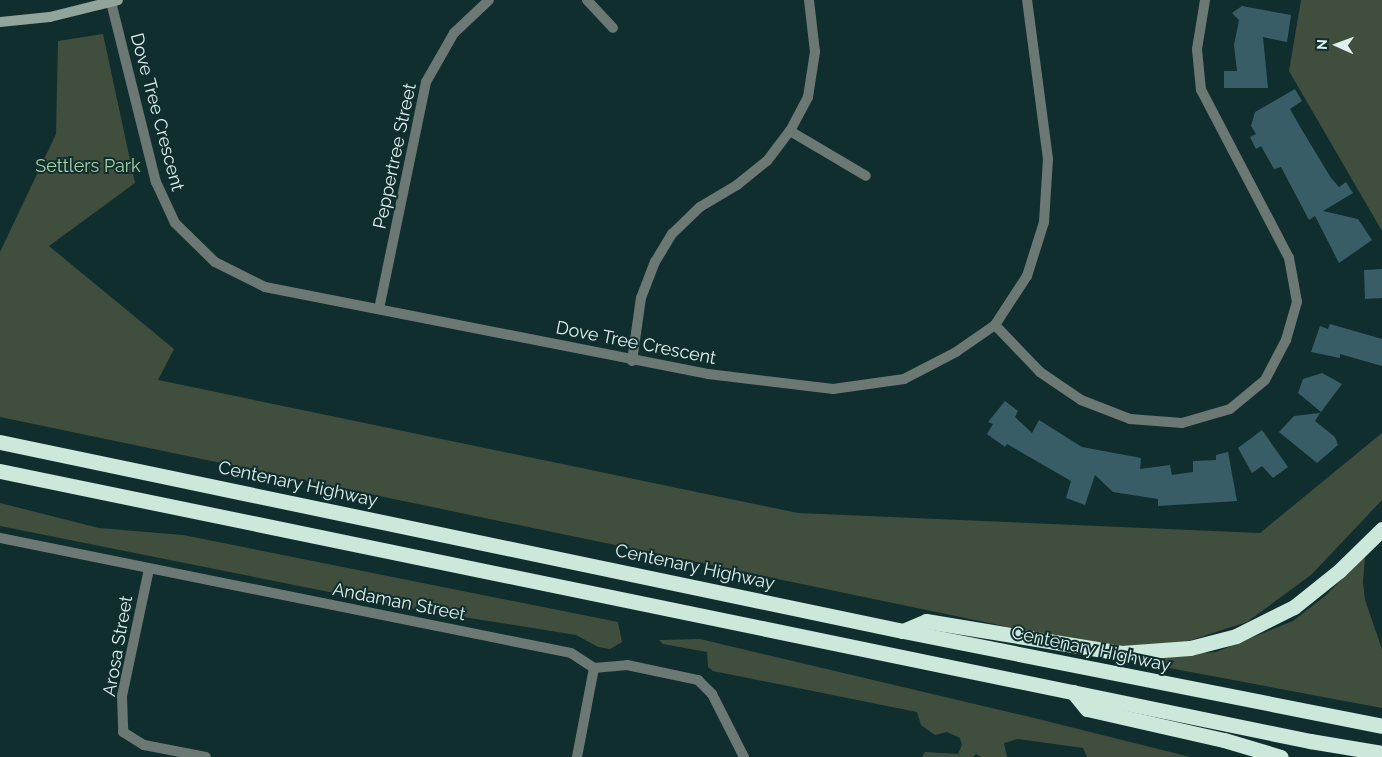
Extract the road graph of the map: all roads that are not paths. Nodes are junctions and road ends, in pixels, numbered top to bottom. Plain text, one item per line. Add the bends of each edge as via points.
1 (489, 0) edge
2 (587, 0) edge
3 (809, 0) edge
4 (1027, 0) edge
5 (1205, 0) edge
6 (114, 1) edge
7 (0, 22) edge
8 (613, 28) dead end
9 (790, 131) junction
10 (866, 176) dead end
11 (379, 308) junction
12 (995, 325) junction
13 (632, 360) junction
14 (0, 442) edge
15 (0, 471) edge
16 (1382, 529) edge
17 (0, 538) edge
18 (149, 569) junction
19 (903, 631) junction
20 (594, 668) junction
21 (1073, 692) junction
22 (1382, 726) edge
23 (1382, 753) edge
24 (206, 757) edge
25 (577, 757) edge
26 (744, 757) edge
27 (1281, 757) edge

1 - 11 street, Peppertree Street via 454,33 426,82
2 - 8 street
3 - 9 street via 815,52 808,97
4 - 12 street, Dove Tree Crescent via 1048,159 1044,222 1027,276
5 - 12 street via 1197,49 1201,90 1289,258 1297,302 1286,340 1265,380 1222,412 1182,423 1130,419 1081,400 1040,372
6 - 7 street via 50,17
6 - 11 street, Dove Tree Crescent via 156,182 175,223 215,262 264,287
9 - 10 street
9 - 13 street via 767,161 737,185 700,207 672,234 655,262 641,298
11 - 13 street, Dove Tree Crescent
12 - 13 street, Dove Tree Crescent via 956,352 904,379 833,389 708,374
14 - 19 highway, Centenary Highway
15 - 21 highway
16 - 19 highway via 1339,571 1294,607 1236,636 1190,648 1121,653 926,621
17 - 18 street, Andaman Street
18 - 20 street, Andaman Street via 571,653
18 - 24 street, Arosa Street via 122,696 124,732 144,744
19 - 22 highway, Centenary Highway
20 - 25 street
20 - 26 street via 627,665 698,680 712,694
21 - 23 highway
21 - 27 highway via 1087,709 1224,740

